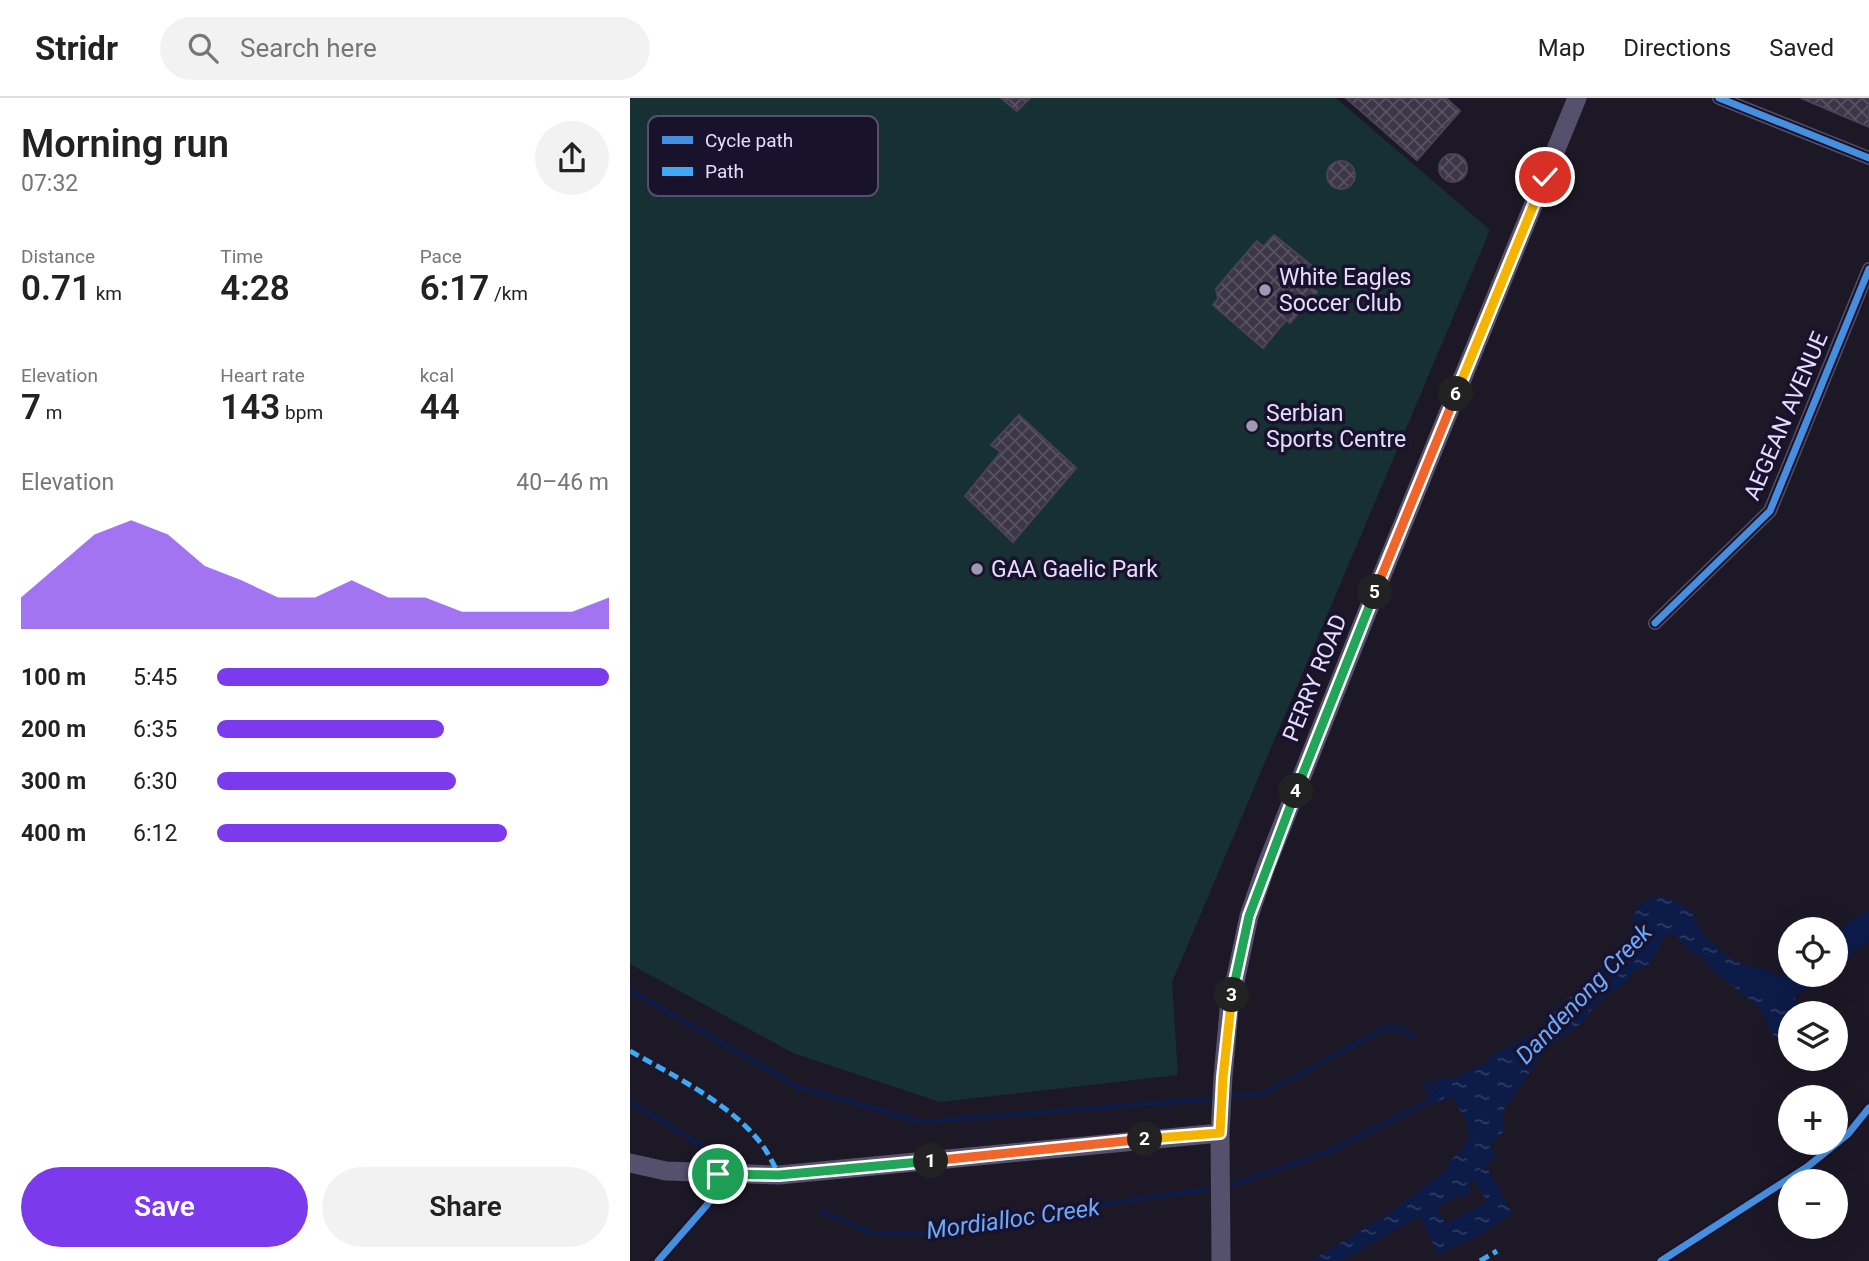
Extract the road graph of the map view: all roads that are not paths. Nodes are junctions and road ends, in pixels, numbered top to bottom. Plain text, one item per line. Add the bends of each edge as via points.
1 (1719, 98) edge
2 (1578, 100) edge
3 (1869, 158) edge
4 (1869, 269) edge
5 (1655, 623) dead end
6 (1220, 1133) junction
7 (630, 1163) edge
8 (1221, 1259) edge

1 - 3 street
2 - 6 main road, PERRY ROAD via 1262,879 1244,936 1229,1010
4 - 5 street, AEGEAN AVENUE via 1770,510
6 - 7 main road via 779,1175 666,1171
6 - 8 main road, PERRY ROAD

